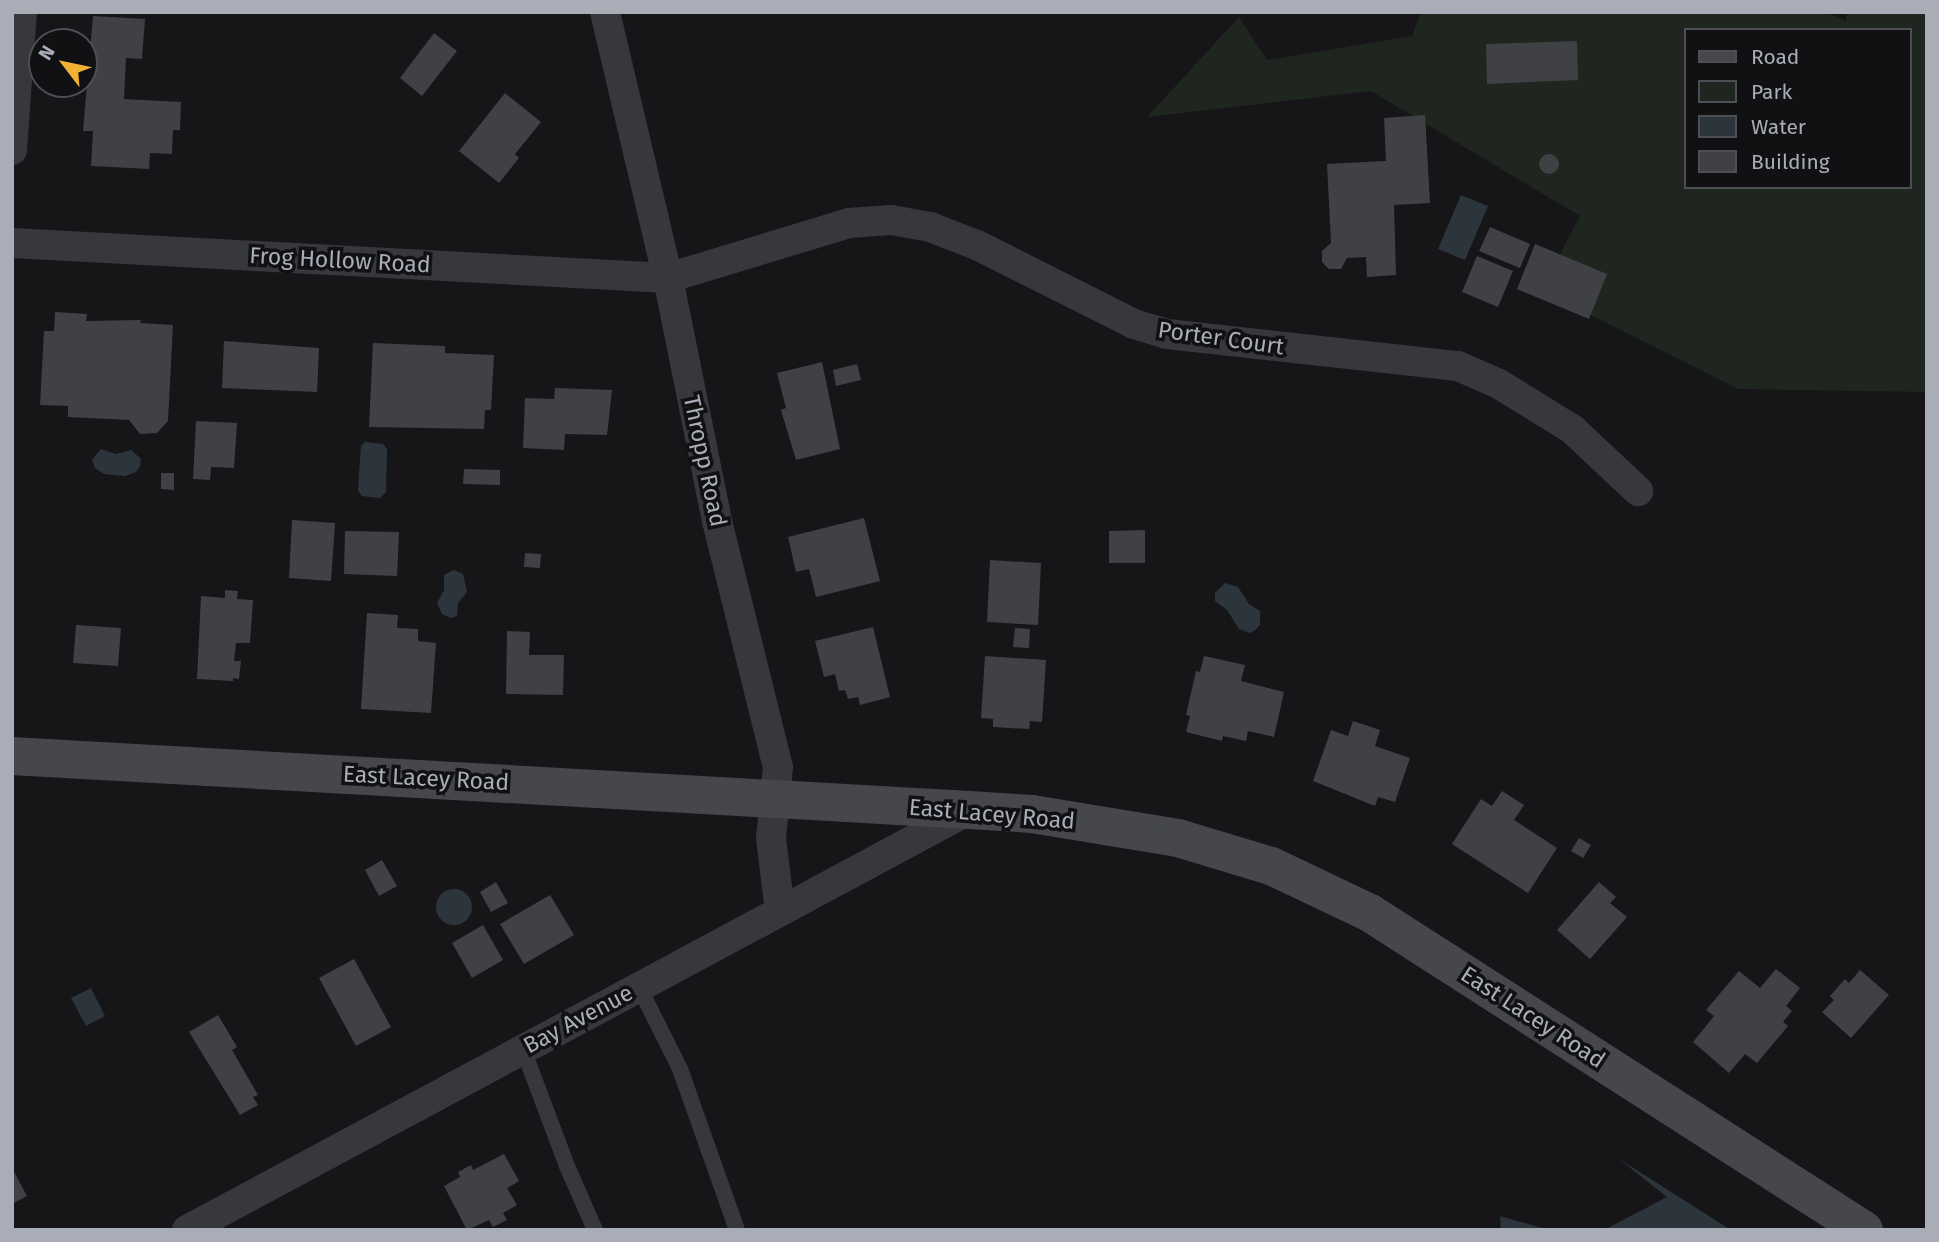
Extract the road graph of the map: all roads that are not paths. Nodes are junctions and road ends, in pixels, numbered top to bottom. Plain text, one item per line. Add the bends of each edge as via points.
1 (22, 12) edge
2 (605, 12) edge
3 (12, 150) edge
4 (12, 243) edge
5 (668, 278) junction
6 (1638, 491) dead end
7 (12, 756) edge
8 (775, 797) junction
9 (969, 810) junction
10 (780, 911) junction
11 (639, 987) junction
12 (523, 1049) junction
13 (187, 1230) edge
14 (595, 1230) edge
15 (737, 1230) edge
16 (1864, 1230) edge

1 - 3 street
2 - 5 street, Thropp Road
4 - 5 street, Frog Hollow Road
5 - 6 street, Porter Court via 849,223 891,220 930,227 977,244 1134,324 1167,334 1458,366 1499,384 1572,429
5 - 8 street, Thropp Road via 717,521 778,767
7 - 8 street, East Lacey Road
8 - 9 street, East Lacey Road
8 - 10 street, Thropp Road via 771,838
9 - 10 street, Bay Avenue
9 - 16 street, East Lacey Road via 1032,814 1178,838 1271,866 1320,888 1370,913
10 - 11 street, Bay Avenue
11 - 12 street, Bay Avenue
11 - 15 lane via 680,1069
12 - 13 street, Bay Avenue
12 - 14 lane

